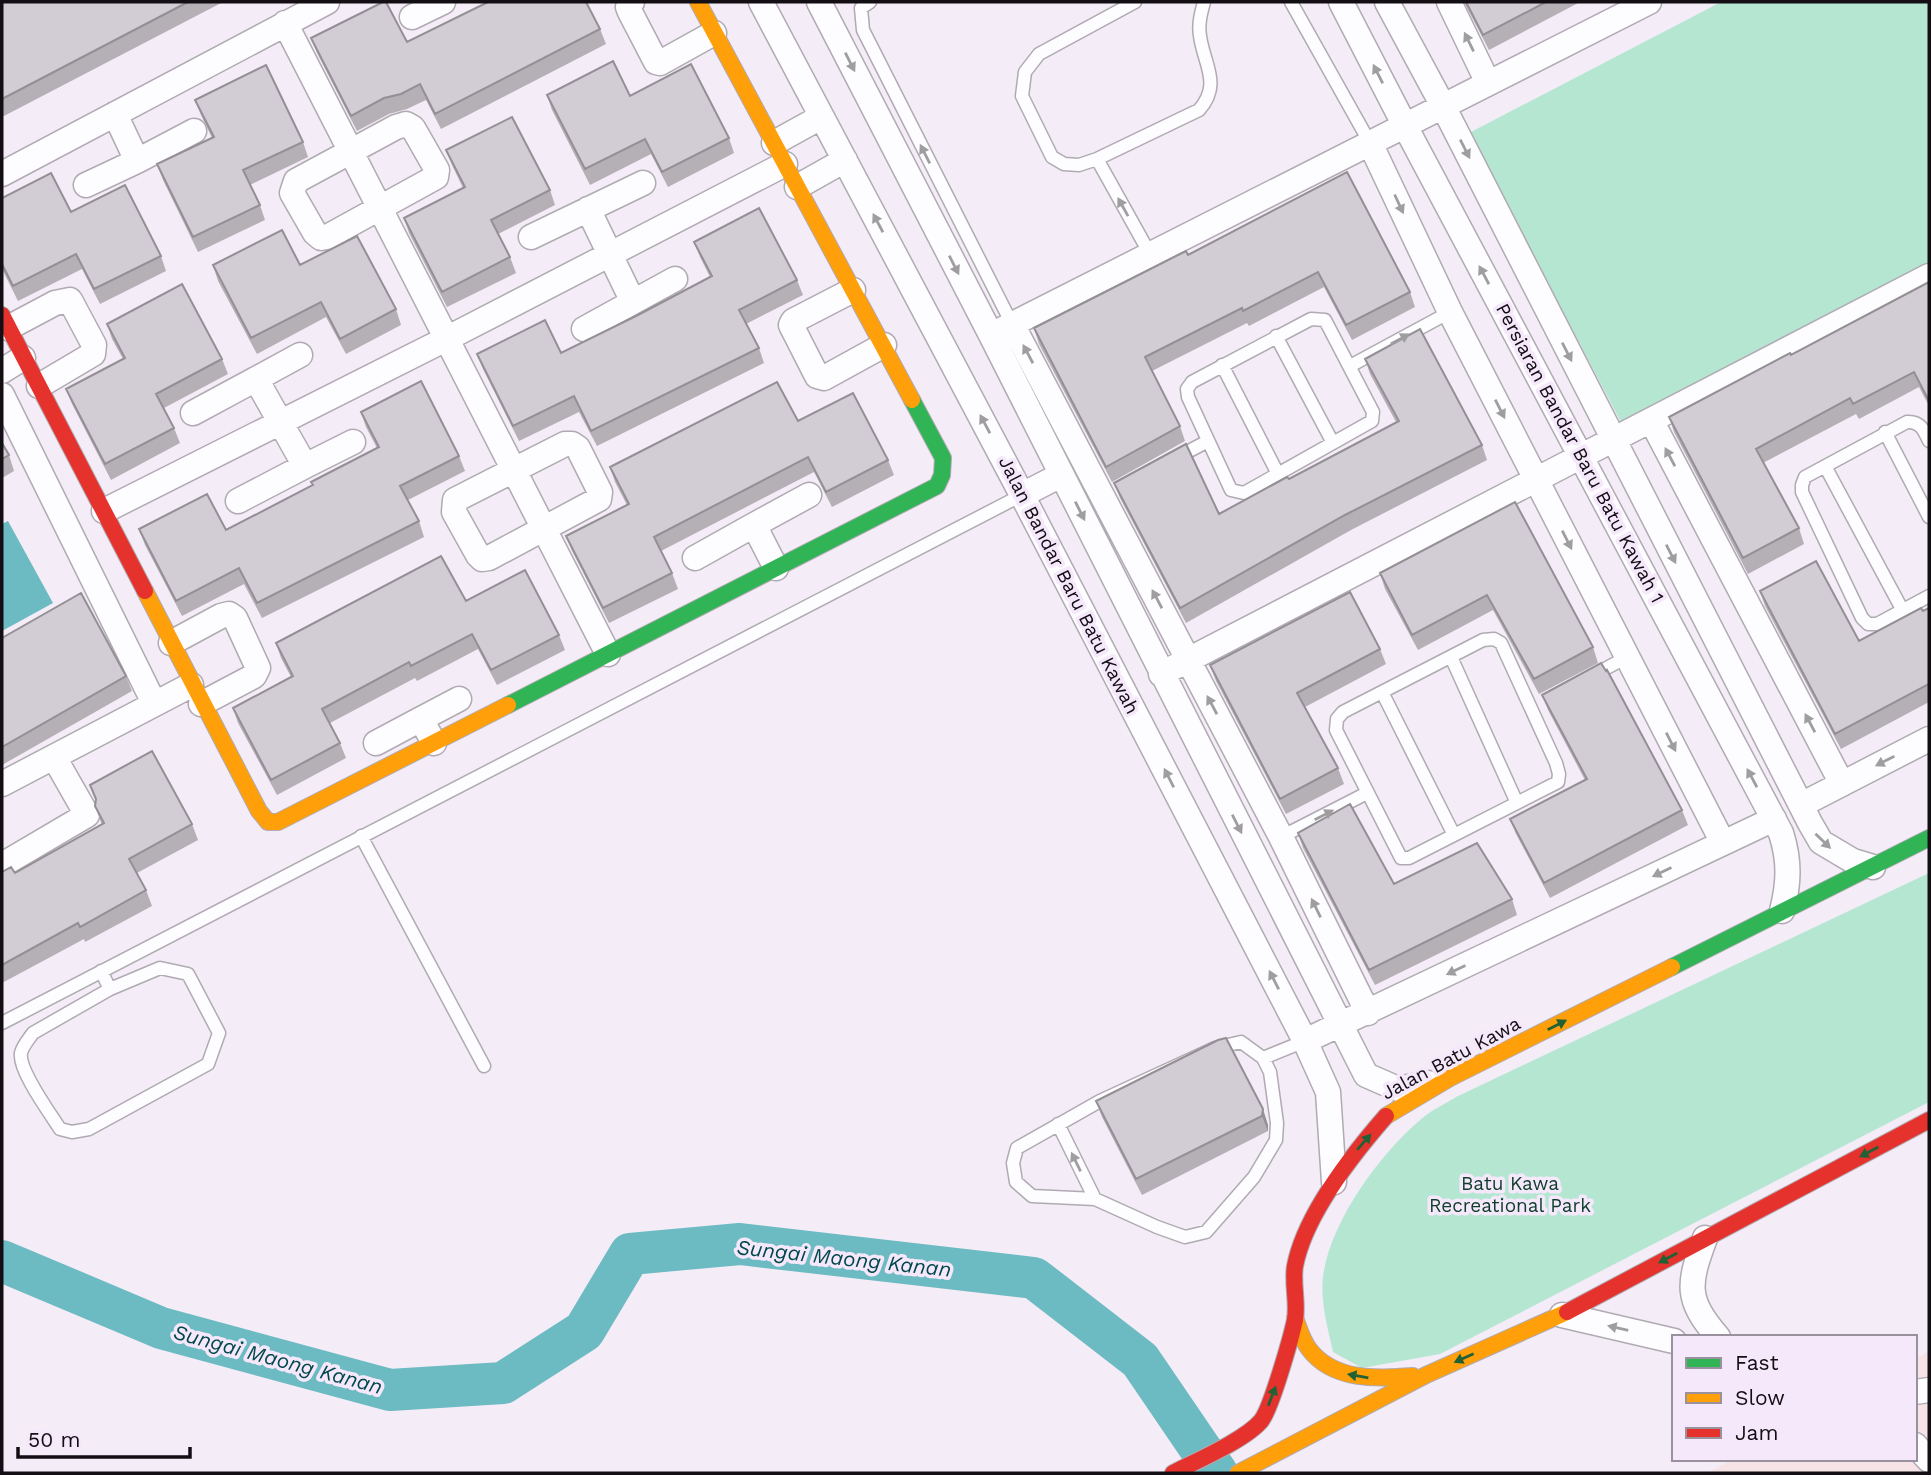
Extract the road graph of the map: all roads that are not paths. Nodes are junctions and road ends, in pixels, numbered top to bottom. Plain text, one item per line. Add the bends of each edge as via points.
1 (327, 2) edge
2 (443, 2) edge
3 (632, 2) edge
4 (698, 2) edge
5 (761, 2) edge
6 (819, 2) edge
7 (870, 2) edge
8 (1135, 2) edge
9 (1204, 2) edge
10 (1290, 2) edge
11 (1341, 2) edge
12 (1387, 2) edge
13 (1449, 2) edge
14 (1650, 2) edge
15 (412, 17) dead end
16 (285, 23) junction
17 (714, 33) junction
18 (1488, 83) junction
19 (1443, 106) junction
20 (115, 114) junction
21 (821, 117) junction
22 (1405, 126) junction
23 (194, 131) dead end
24 (1370, 143) junction
25 (350, 151) junction
26 (780, 154) junction
27 (1097, 159) junction
28 (845, 160) junction
29 (137, 161) junction
30 (2, 174) edge
31 (643, 183) dead end
32 (86, 185) dead end
33 (797, 187) junction
34 (380, 209) junction
35 (588, 209) junction
36 (531, 237) dead end
37 (1150, 254) junction
38 (610, 255) junction
39 (1929, 275) edge
40 (675, 279) dead end
41 (853, 289) junction
42 (633, 302) junction
43 (1450, 312) junction
44 (5, 322) edge
45 (584, 329) dead end
46 (1002, 330) junction
47 (1276, 337) junction
48 (446, 339) junction
49 (884, 345) junction
50 (300, 355) dead end
51 (23, 358) junction
52 (1222, 365) junction
53 (1350, 366) junction
54 (2, 371) edge
55 (256, 379) junction
56 (39, 386) junction
57 (2, 395) edge
58 (193, 413) dead end
59 (1651, 420) junction
60 (281, 422) junction
61 (1885, 432) junction
62 (1612, 440) junction
63 (1208, 441) junction
64 (1929, 441) edge
65 (354, 442) dead end
66 (1333, 443) junction
67 (1582, 456) junction
68 (1161, 466) edge
69 (1825, 466) junction
70 (305, 467) junction
71 (514, 470) junction
72 (1278, 474) junction
73 (1061, 475) junction
74 (1536, 480) junction
75 (810, 495) dead end
76 (1022, 495) junction
77 (238, 501) dead end
78 (104, 511) junction
79 (1929, 517) edge
80 (754, 525) junction
81 (544, 530) junction
82 (695, 558) dead end
83 (776, 568) junction
84 (1929, 596) edge
85 (1903, 611) junction
86 (171, 643) junction
87 (608, 654) junction
88 (1451, 657) junction
89 (1627, 657) junction
90 (1188, 660) junction
91 (1161, 674) junction
92 (1579, 683) edge
93 (1382, 692) junction
94 (196, 694) junction
95 (459, 699) dead end
96 (154, 703) junction
97 (1543, 703) edge
98 (1531, 709) junction
99 (421, 719) junction
100 (1929, 739) edge
101 (376, 743) dead end
102 (434, 743) junction
103 (54, 757) junction
104 (2, 784) edge
105 (1842, 784) junction
106 (1367, 793) junction
107 (1517, 803) junction
108 (1801, 804) junction
109 (1774, 819) junction
110 (1454, 835) junction
111 (361, 836) junction
112 (1281, 837) junction
113 (1929, 838) edge
114 (1723, 843) junction
115 (2, 864) edge
116 (1873, 867) junction
117 (1782, 911) junction
118 (100, 971) junction
119 (110, 989) junction
120 (1368, 1013) junction
121 (2, 1023) edge
122 (1340, 1026) junction
123 (1305, 1041) junction
124 (1263, 1058) junction
125 (484, 1066) dead end
126 (1450, 1078) junction
127 (1929, 1120) edge
128 (1058, 1124) junction
129 (1334, 1182) junction
130 (1095, 1199) junction
131 (1705, 1238) junction
132 (1562, 1315) junction
133 (1295, 1318) junction
134 (1716, 1335) edge
135 (1672, 1341) edge
136 (1426, 1375) junction
137 (1243, 1470) edge
138 (1173, 1473) edge

1 - 16 street
2 - 15 street
3 - 17 street via 628,7 656,62
4 - 17 main road
5 - 21 street, Jalan Bandar Baru Batu Kawah
6 -> 46 street
46 -> 7 lane via 863,30 861,8
8 - 27 lane via 1039,54 1024,72 1022,96 1052,157 1079,165
9 - 27 lane via 1199,33 1213,84 1208,100 1199,110
10 - 24 lane
22 -> 11 street, Persiaran Bandar Baru Batu Kawah 1
12 - 19 street, Persiaran Bandar Baru Batu Kawah 1
18 -> 13 street
14 - 18 street
16 - 20 street
16 - 25 street
17 - 26 main road
18 - 19 street
19 - 22 street
19 -> 62 street, Persiaran Bandar Baru Batu Kawah 1
20 - 29 street
20 - 30 street
21 - 26 street
21 - 28 street, Jalan Bandar Baru Batu Kawah
22 - 24 street
67 -> 22 street, Persiaran Bandar Baru Batu Kawah 1
23 - 29 street
24 - 37 street
24 -> 43 street
25 - 34 street
25 - 34 street via 405,124 413,128 437,170 436,177
25 - 34 street via 296,181 292,193 321,238
26 - 33 main road
26 - 38 street
37 -> 27 lane
28 - 33 street
76 -> 28 street, Jalan Bandar Baru Batu Kawah
29 - 32 street
31 - 35 street
33 - 41 main road
34 - 48 street
35 - 36 street
35 - 38 street
37 - 46 street
38 - 42 street
38 - 48 street
39 - 59 street
40 - 42 street
41 - 49 main road
41 - 49 street via 791,325 817,376 824,378
42 - 45 street
53 -> 43 lane
43 -> 74 street
44 - 51 main road
44 - 56 street via 63,300 70,300 76,311 94,345 93,354
46 - 73 street
90 -> 46 street via 1109,494
47 - 52 lane
47 - 53 lane via 1311,319 1325,320
47 - 66 lane
48 - 60 street
48 - 71 street
49 - 83 main road via 943,458 937,486
50 - 55 street
51 - 54 street
51 - 56 main road
52 - 63 lane via 1187,389
52 - 72 lane
53 - 66 lane via 1373,412 1372,421
55 - 58 street
55 - 60 street
56 - 78 main road
57 - 96 street
59 - 62 street
105 -> 59 street via 1750,597
60 - 70 street
60 - 78 street
61 - 64 lane via 1914,422
61 - 69 lane
61 - 79 lane
62 - 67 street
62 -> 108 street, Persiaran Bandar Baru Batu Kawah 1
63 - 68 lane
63 - 72 lane via 1231,490 1244,493
65 - 70 street
66 - 72 lane
67 - 74 street
109 -> 67 street, Persiaran Bandar Baru Batu Kawah 1
69 - 85 lane
69 - 85 lane via 1805,477 1802,492 1826,557 1868,624
70 - 77 street
71 - 81 street
71 - 81 street via 565,444 578,447 600,492 599,499
71 - 81 street via 455,500 454,512 482,559
73 - 76 street
73 -> 91 street
74 -> 89 street
74 - 90 street
75 - 80 street
76 - 111 lane
123 -> 76 street, Jalan Bandar Baru Batu Kawah
78 - 86 main road
80 - 82 street
80 - 83 street
81 - 87 street
83 - 87 main road
84 - 85 lane
86 - 94 main road
86 - 94 street via 221,616 235,618 257,672
87 - 102 main road
88 - 93 lane
88 - 98 lane via 1483,640 1501,643
88 - 107 lane
89 - 92 lane
89 -> 114 street
90 - 91 street
112 -> 90 street
91 -> 122 street
93 - 106 lane via 1337,719 1336,730
93 - 110 lane
94 - 96 street
94 - 102 main road via 268,822 278,822
95 - 99 street
96 - 103 street
97 - 98 lane
98 - 107 lane via 1559,774 1558,782
99 - 101 street
99 - 102 street
100 -> 105 street
103 - 104 street
103 - 115 street via 87,815
105 - 108 street
106 - 110 lane via 1401,858
112 -> 106 lane
107 - 110 lane
108 -> 116 street, Persiaran Bandar Baru Batu Kawah 1 via 1821,842
109 - 114 street
109 - 117 street, Persiaran Bandar Baru Batu Kawah 1 via 1787,854 1788,886
111 - 118 lane
111 - 125 lane
120 -> 112 street
113 - 116 main road, Jalan Batu Kawa
114 -> 120 street
116 - 117 main road, Jalan Batu Kawa
126 -> 117 main road, Jalan Batu Kawa
118 - 119 lane
118 - 121 lane
119 - 119 lane via 160,968 188,974 219,1033 216,1046 208,1065 89,1129 60,1129 20,1055 33,1033
120 - 122 street
122 - 123 street
122 - 126 street via 1366,1075 1398,1089
123 - 124 lane
123 - 129 street, Jalan Bandar Baru Batu Kawah via 1328,1092
124 - 128 lane via 1241,1042 1215,1048
124 - 130 lane via 1270,1072 1276,1140 1254,1177 1206,1232 1185,1237
129 -> 126 main road, Jalan Batu Kawa via 1389,1113
127 -> 131 main road
130 -> 128 lane
128 - 130 lane via 1017,1148 1013,1163 1016,1182 1032,1196
129 - 133 main road, Jalan Batu Kawa via 1309,1224 1295,1267
131 -> 132 main road
131 - 134 street via 1693,1271 1693,1295 1702,1318
135 -> 132 street
132 -> 136 main road
136 -> 133 main road via 1358,1377 1329,1368 1308,1348
138 -> 133 main road, Jalan Batu Kawa via 1228,1445 1261,1421
136 - 137 main road

